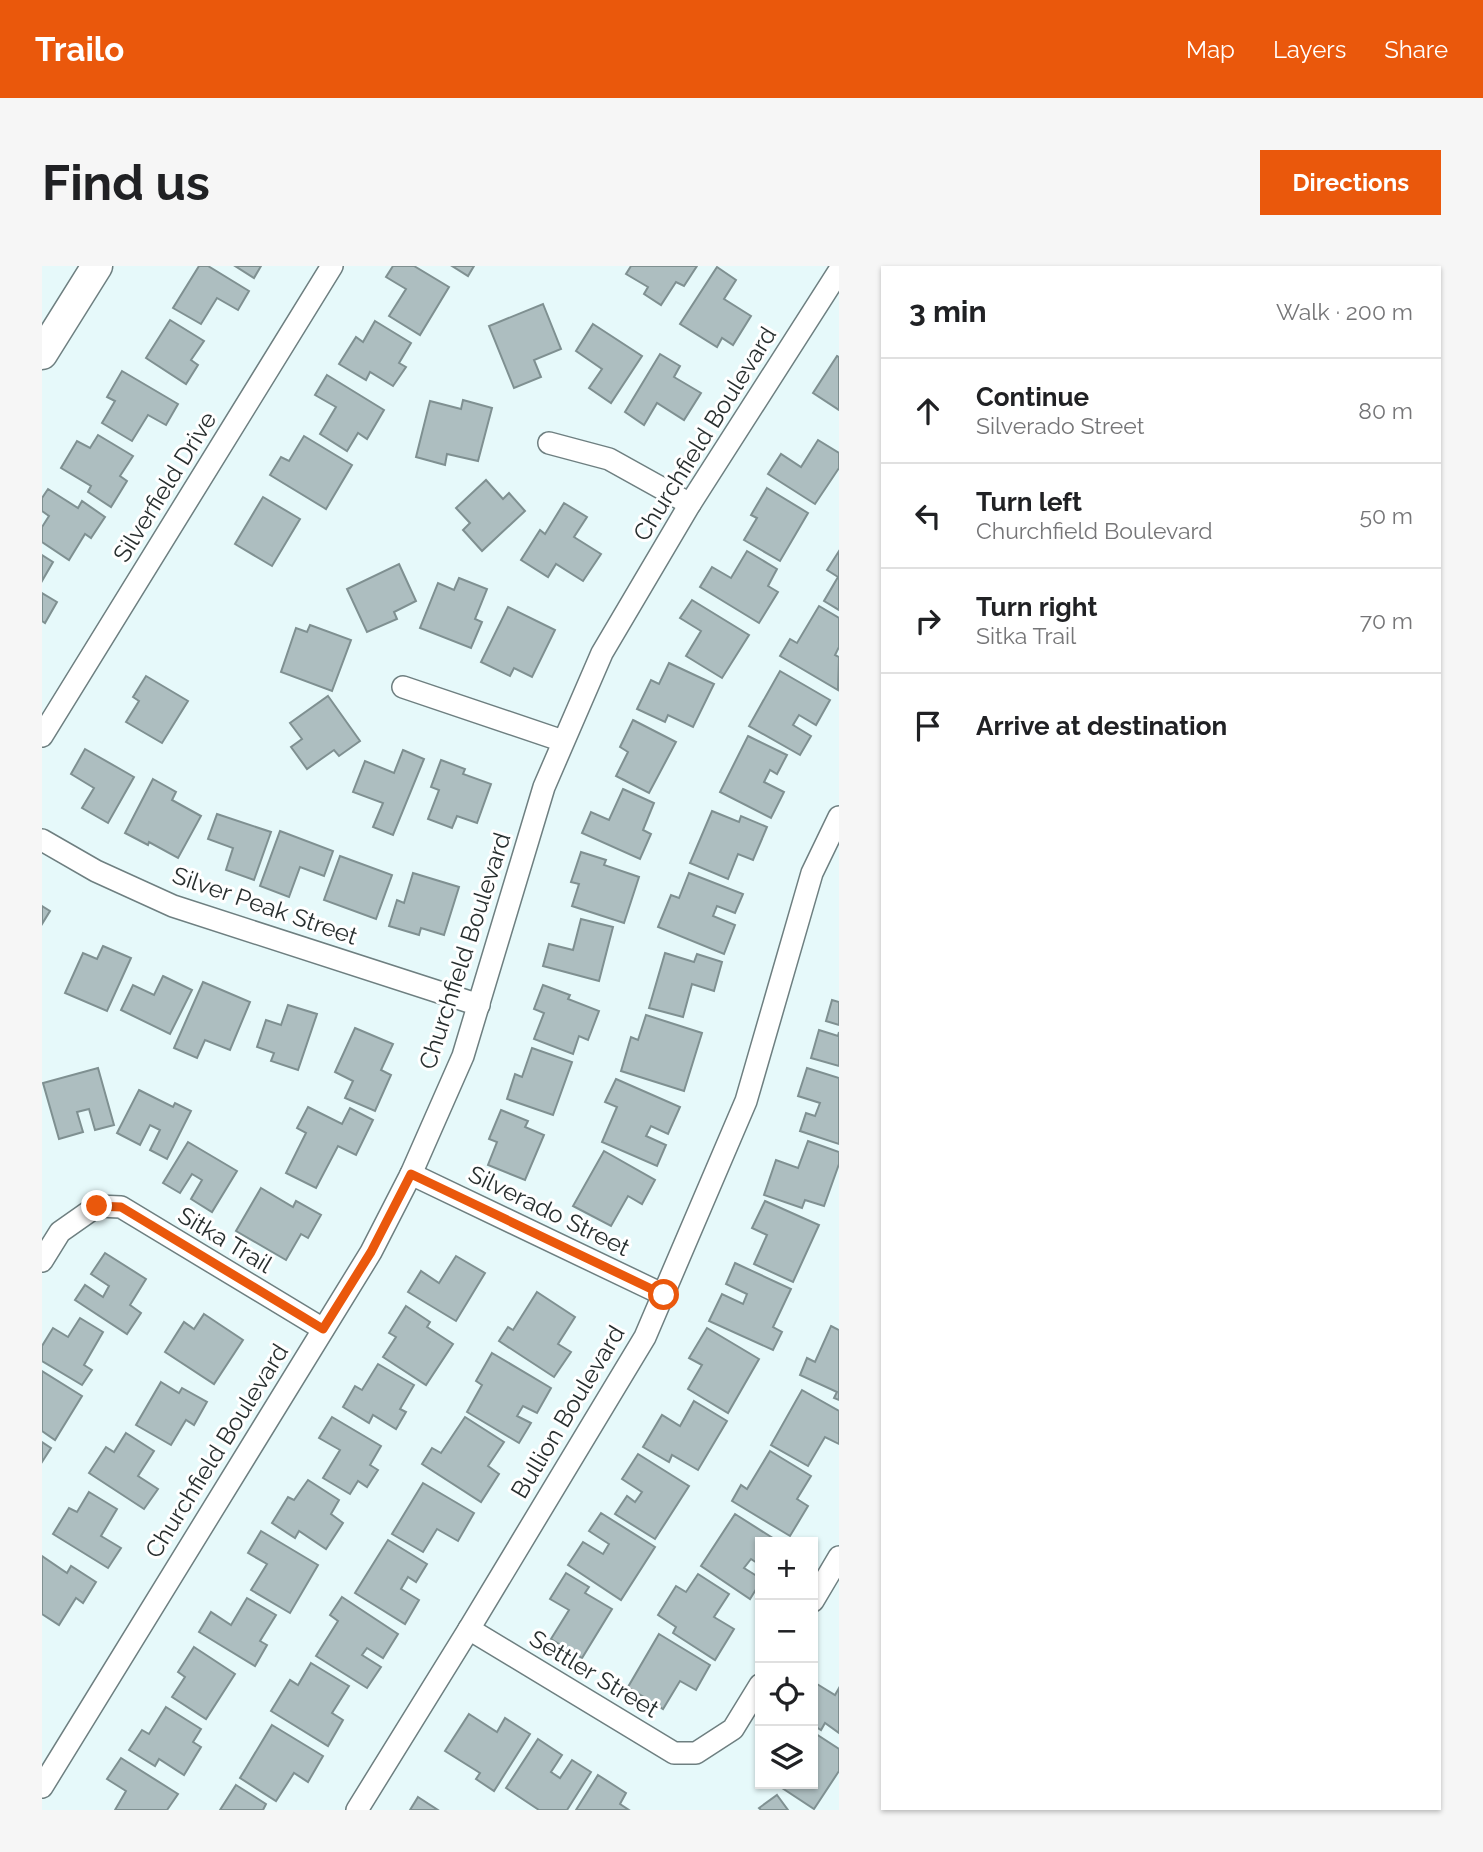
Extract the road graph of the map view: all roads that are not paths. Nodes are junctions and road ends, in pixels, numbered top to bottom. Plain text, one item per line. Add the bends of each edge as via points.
1 (97, 266) edge
2 (332, 266) edge
3 (830, 266) edge
4 (839, 271) edge
5 (42, 354) edge
6 (550, 443) dead end
7 (690, 504) junction
8 (403, 687) dead end
9 (42, 736) edge
10 (563, 741) junction
11 (839, 817) edge
12 (42, 840) edge
13 (479, 1005) junction
14 (411, 1174) junction
15 (42, 1261) edge
16 (664, 1295) junction
17 (323, 1329) junction
18 (839, 1557) edge
19 (814, 1600) edge
20 (469, 1629) junction
21 (755, 1693) edge
22 (42, 1787) edge
23 (357, 1810) edge

1 - 5 main road
2 - 9 street, Silverfield Drive
3 - 4 street
4 - 7 street, Churchfield Boulevard
6 - 7 street via 609,459
7 - 10 street, Churchfield Boulevard via 602,653
8 - 10 street
10 - 13 street, Churchfield Boulevard via 544,787
11 - 16 street, Bullion Boulevard via 812,873 746,1101
12 - 13 street, Silver Peak Street via 96,871 173,905
13 - 14 street, Churchfield Boulevard via 463,1056
14 - 16 street, Silverado Street
14 - 17 street, Churchfield Boulevard via 371,1252
15 - 17 street, Sitka Trail via 60,1232 97,1206 121,1207
16 - 20 street, Bullion Boulevard via 645,1336
17 - 22 street, Churchfield Boulevard
18 - 19 street
20 - 21 street, Settler Street via 674,1753 696,1753 733,1729
20 - 23 street, Bullion Boulevard

